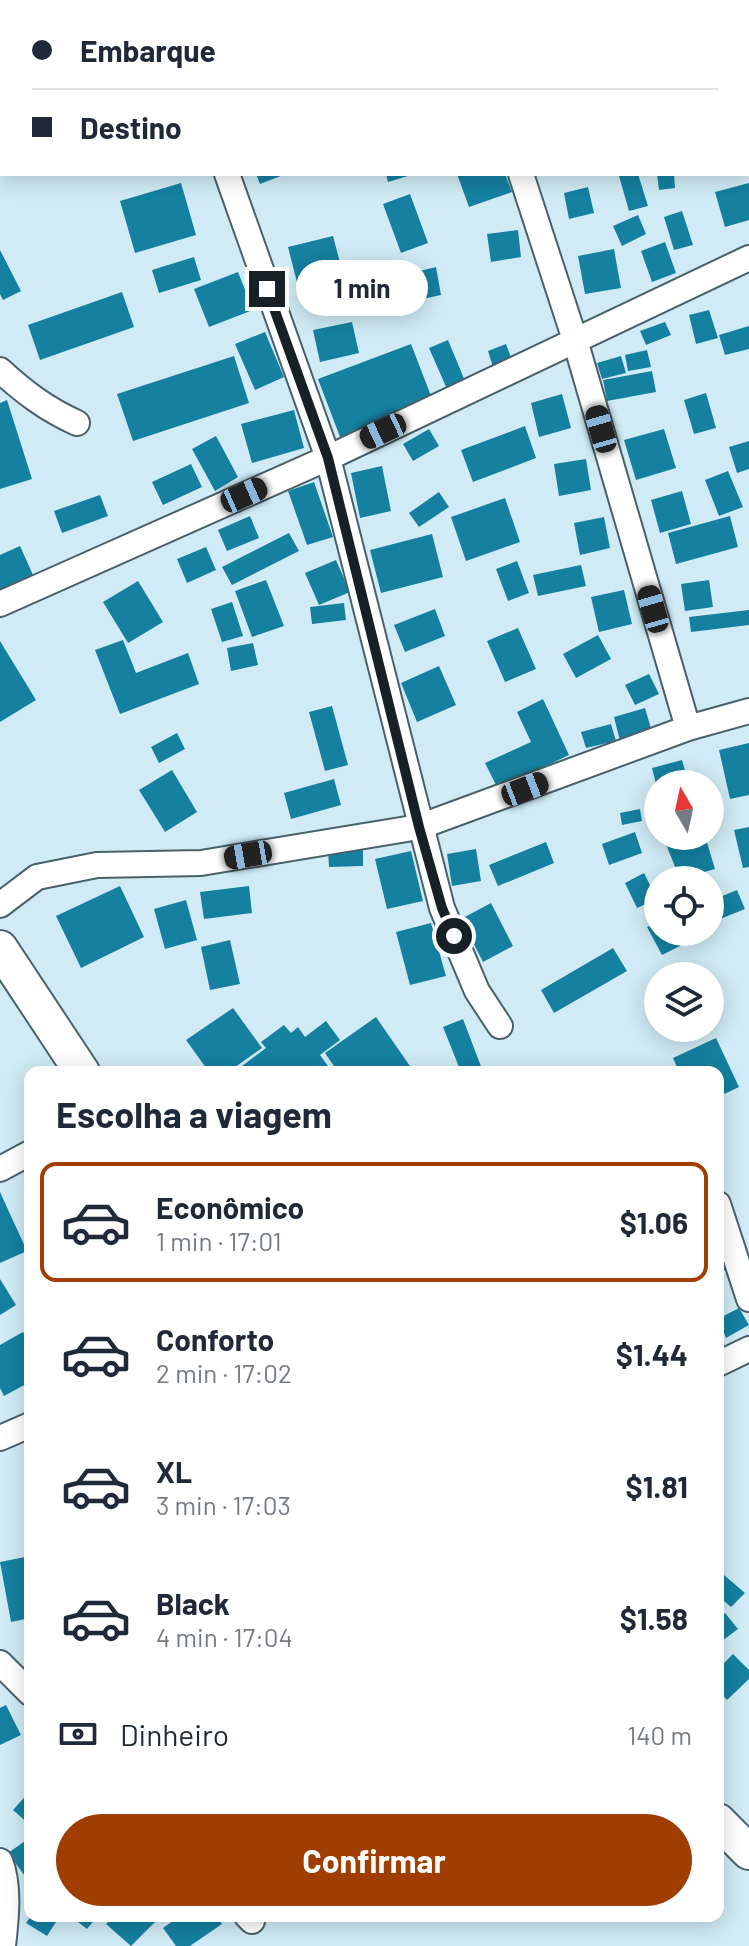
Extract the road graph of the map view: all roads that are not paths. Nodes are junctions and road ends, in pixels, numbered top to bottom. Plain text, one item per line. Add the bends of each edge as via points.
1 (228, 176) edge
2 (522, 176) edge
3 (749, 258) edge
4 (575, 340) junction
5 (0, 370) edge
6 (77, 423) dead end
7 (328, 458) junction
8 (0, 604) edge
9 (749, 711) edge
10 (688, 728) junction
11 (419, 827) junction
12 (0, 905) edge
13 (0, 948) edge
14 (500, 1026) dead end
15 (78, 1066) edge
16 (24, 1156) edge
17 (0, 1169) edge
18 (724, 1222) edge
19 (749, 1299) edge
20 (749, 1349) edge
21 (724, 1361) edge
22 (24, 1428) edge
23 (0, 1438) edge
24 (0, 1663) edge
25 (24, 1687) edge
26 (724, 1827) edge
27 (749, 1852) edge
28 (0, 1861) edge
29 (3, 1946) edge

1 - 7 street
2 - 4 street
3 - 4 street
4 - 7 street
4 - 10 street
5 - 6 street via 30,397
7 - 8 street
7 - 11 street
9 - 10 street
10 - 11 street
11 - 12 street via 201,863 97,865 37,877
11 - 14 street via 442,908 477,991
13 - 15 main road
16 - 17 street
18 - 19 street
20 - 21 street
22 - 23 street
24 - 25 street
26 - 27 main road
28 - 29 street via 7,1916

